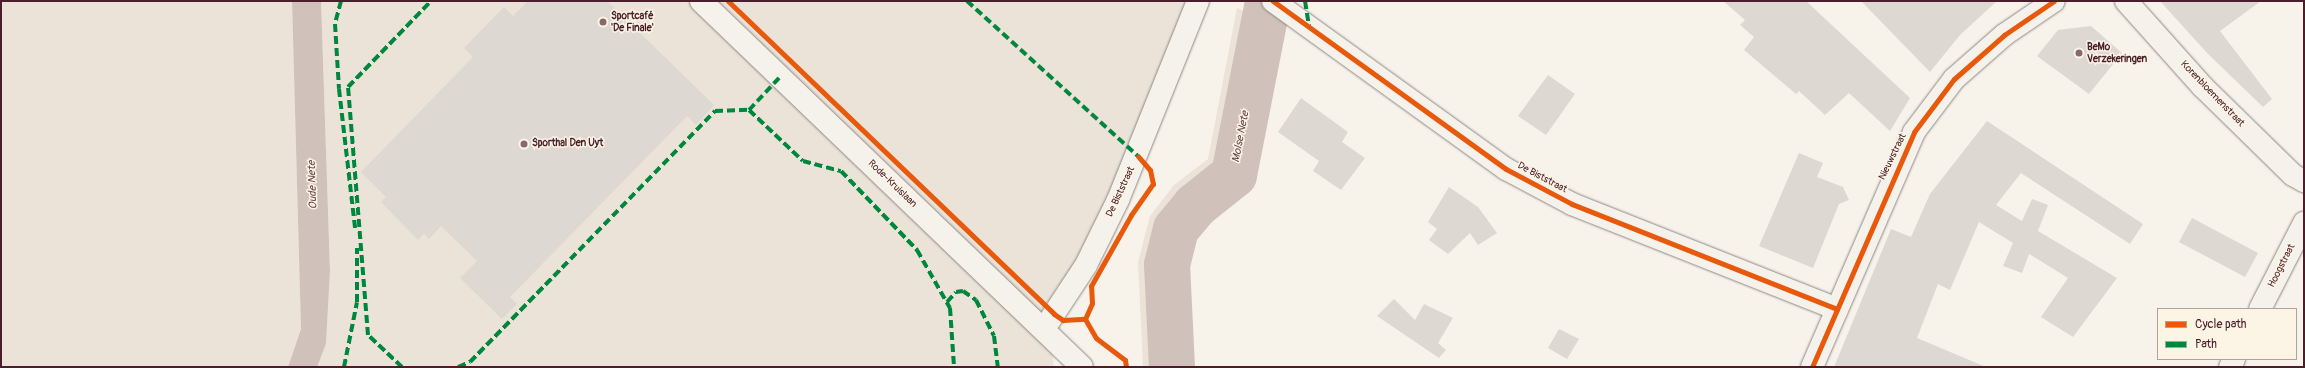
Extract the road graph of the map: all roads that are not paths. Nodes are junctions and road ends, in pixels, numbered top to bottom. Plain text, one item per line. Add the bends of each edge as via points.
1 (701, 1) edge
2 (1198, 1) edge
3 (2054, 1) edge
4 (2126, 1) edge
5 (1278, 4) edge
6 (2304, 181) edge
7 (2304, 223) edge
8 (2261, 308) edge
9 (1837, 309) junction
10 (1044, 329) junction
11 (1080, 366) edge
12 (1812, 367) edge

1 - 10 street, Rode-Kruislaan
2 - 10 street, De Biststraat via 1118,200 1086,265
3 - 9 street, Nieuwstraat via 2004,35 1954,79 1914,132
4 - 6 street, Korenbloemenstraat via 2203,87 2294,175
5 - 9 street, De Biststraat via 1506,170 1572,204
7 - 8 street, Hoogstraat
9 - 12 street, Nieuwstraat
10 - 11 street, Rode-Kruislaan

